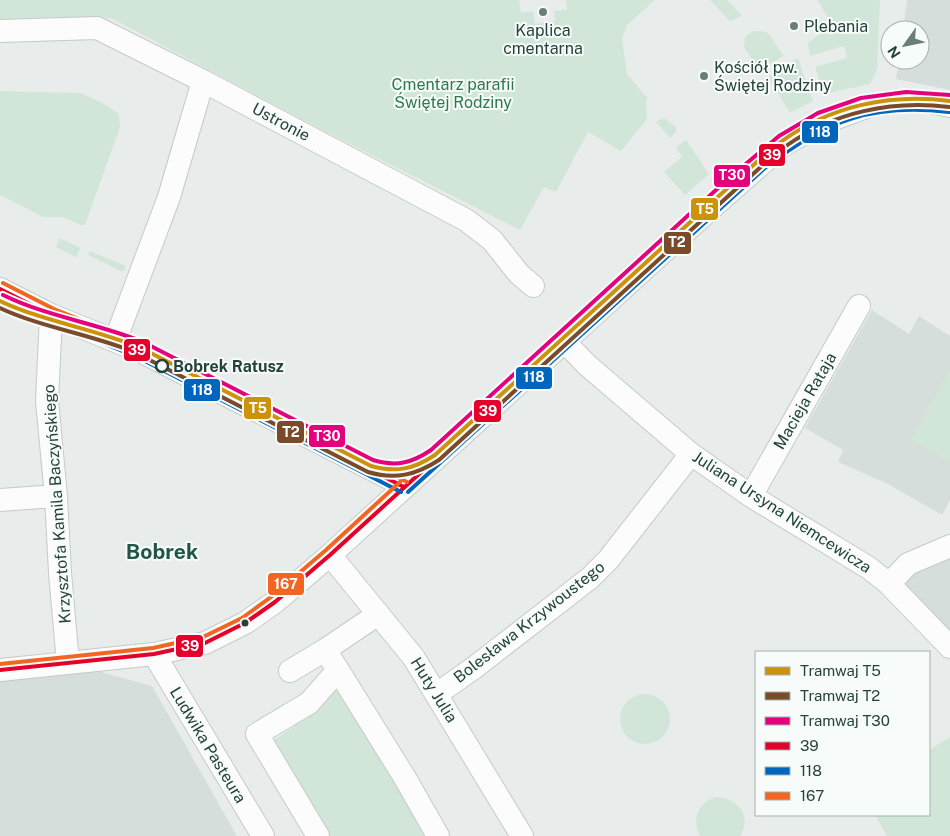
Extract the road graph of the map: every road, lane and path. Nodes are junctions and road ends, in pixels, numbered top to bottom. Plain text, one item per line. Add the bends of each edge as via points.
1 (0, 31) edge
2 (204, 81) junction
3 (950, 106) edge
4 (533, 286) dead end
5 (0, 289) edge
6 (859, 306) dead end
7 (51, 315) junction
8 (115, 341) junction
9 (564, 341) junction
10 (691, 454) junction
11 (404, 488) junction
12 (56, 496) junction
13 (751, 496) junction
14 (0, 500) edge
15 (950, 546) edge
16 (330, 555) junction
17 (889, 584) junction
18 (378, 612) junction
19 (950, 647) edge
20 (325, 650) junction
21 (154, 654) junction
22 (68, 663) junction
23 (0, 670) edge
24 (338, 670) junction
25 (290, 671) dead end
26 (437, 694) junction
27 (263, 836) edge
28 (318, 836) edge
29 (438, 836) edge
30 (522, 836) edge

1 - 2 street, Ustronie via 97,28
2 - 4 street, Ustronie via 466,220 492,240
2 - 8 street via 169,198
3 - 9 street via 900,101 872,105 823,122 795,137 762,162
5 - 7 street
6 - 13 street, Macieja Rataja
7 - 8 street
7 - 12 street, Krzysztofa Kamila Baczyńskiego via 47,401
8 - 11 street via 382,474
9 - 10 street, Juliana Ursyna Niemcewicza via 587,365
9 - 11 street
10 - 13 street, Juliana Ursyna Niemcewicza
10 - 26 street, Bolesława Krzywoustego via 608,560 590,578
11 - 16 street
12 - 14 street
12 - 22 street, Krzysztofa Kamila Baczyńskiego
13 - 17 street, Juliana Ursyna Niemcewicza via 853,557
15 - 17 street via 908,564
16 - 18 street, Huty Julia
16 - 21 street via 245,623 205,643
17 - 19 street, Juliana Ursyna Niemcewicza
18 - 20 street
18 - 26 street, Huty Julia
20 - 24 street
20 - 25 street
21 - 22 street
21 - 27 street, Ludwika Pasteura
22 - 23 street
24 - 28 street via 309,703 257,734
24 - 29 street
26 - 30 street, Huty Julia

